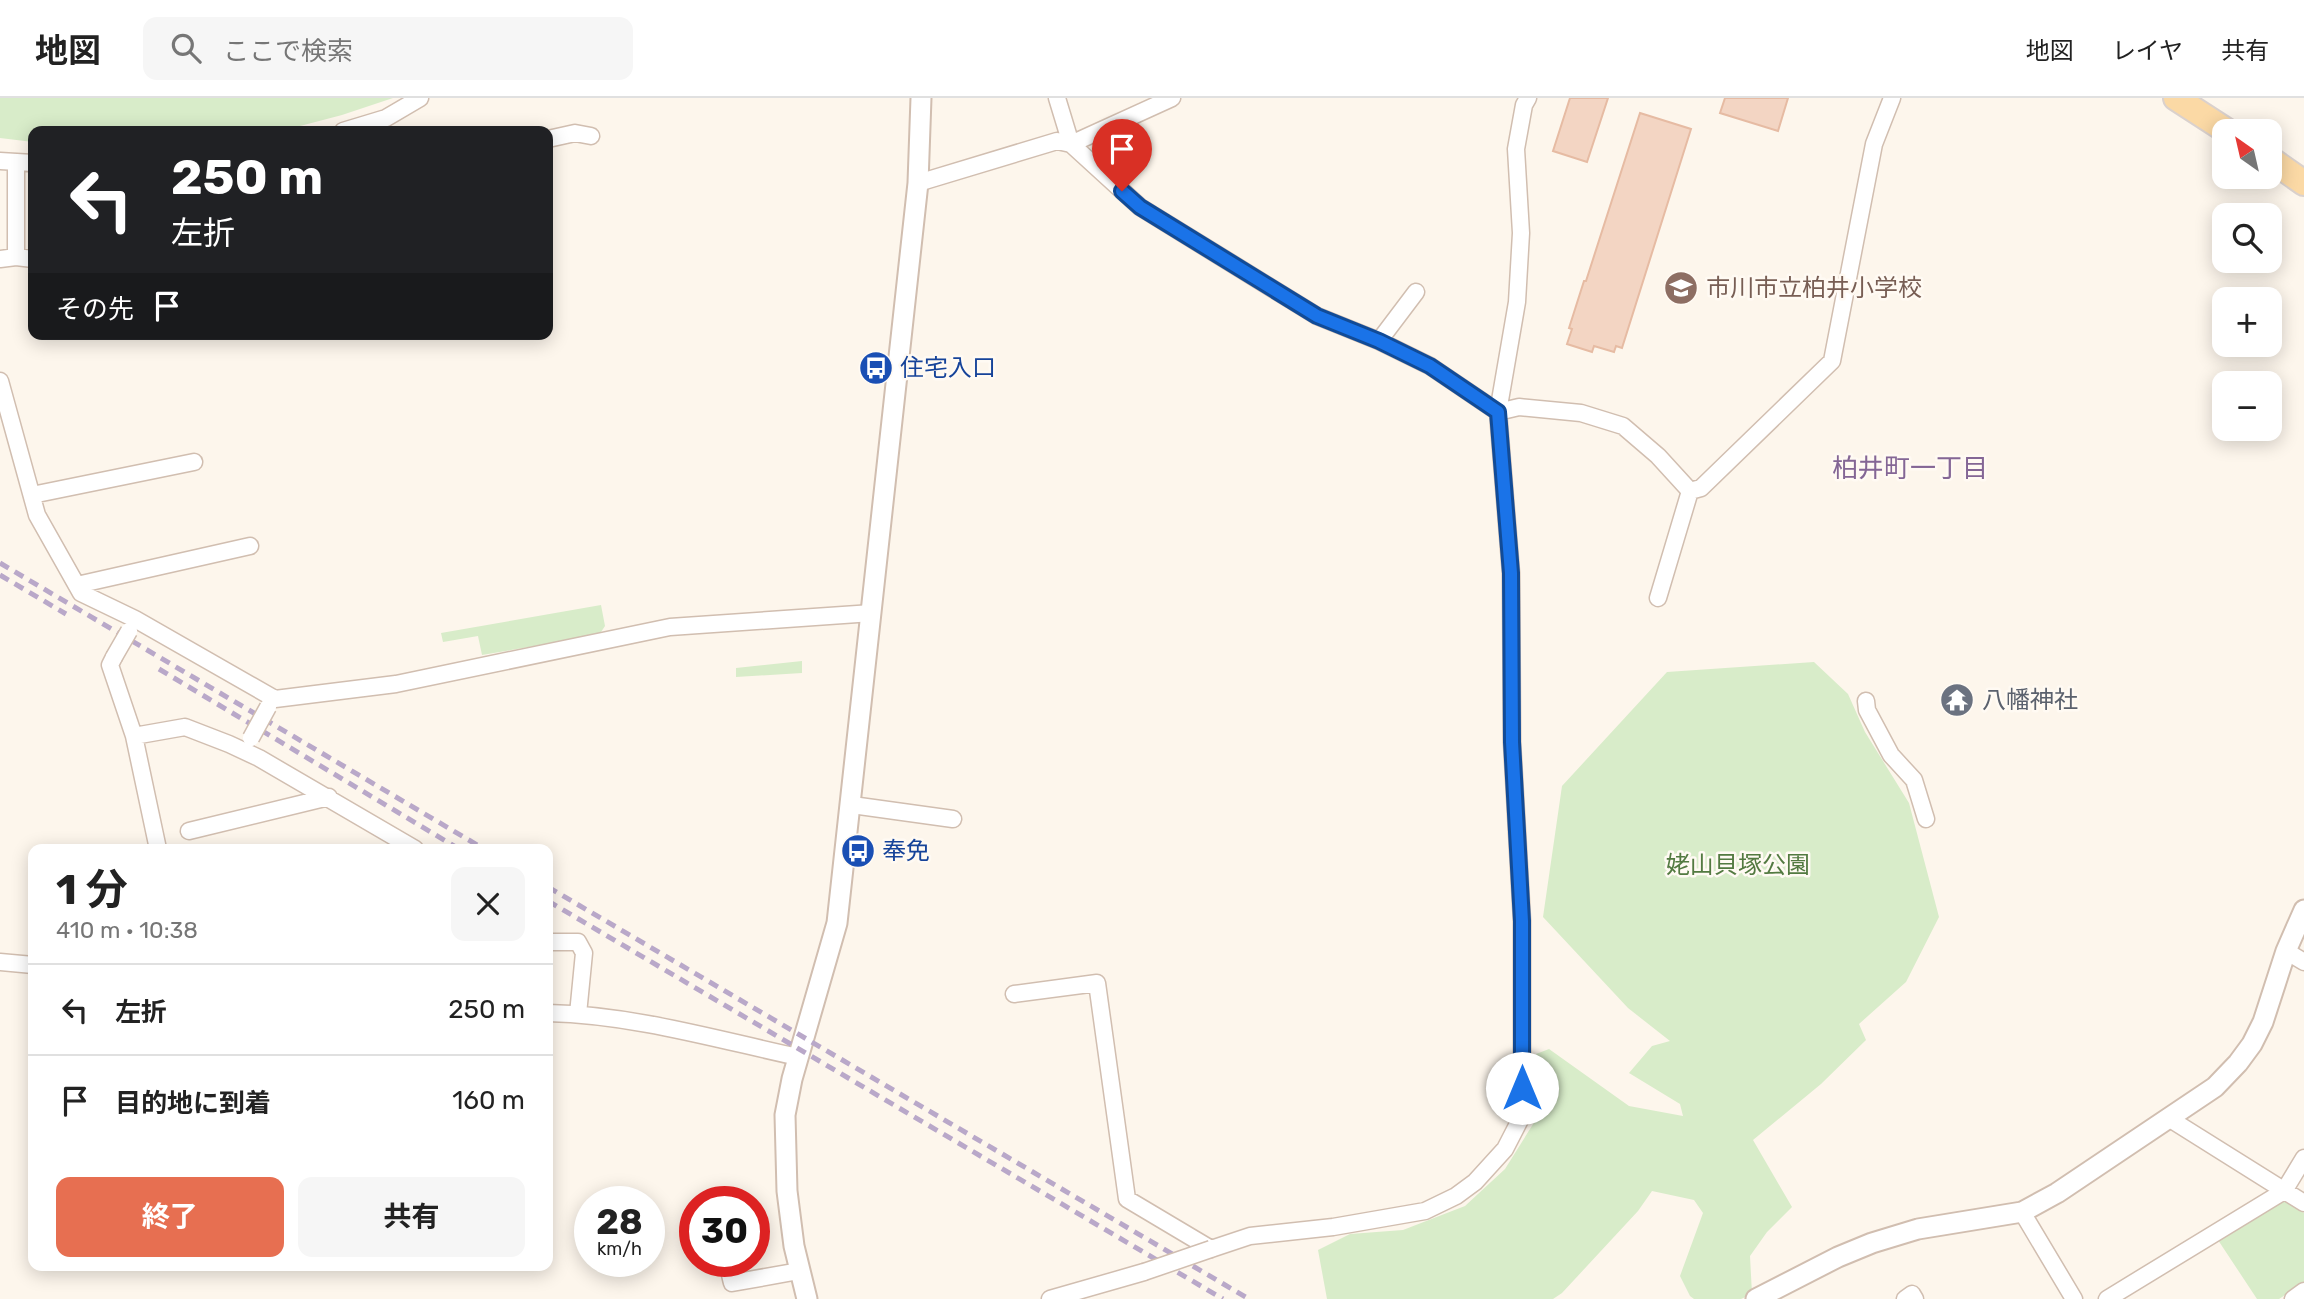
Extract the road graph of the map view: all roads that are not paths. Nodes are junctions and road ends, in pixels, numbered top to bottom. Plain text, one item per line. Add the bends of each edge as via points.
1 (420, 98) edge
2 (921, 98) edge
3 (1057, 98) edge
4 (1172, 98) edge
5 (1528, 98) edge
6 (1892, 98) edge
7 (2176, 98) edge
8 (2212, 121) edge
9 (390, 124) edge
10 (591, 136) dead end
11 (553, 138) edge
12 (1071, 144) junction
13 (8, 161) edge
14 (28, 163) edge
15 (2282, 167) edge
16 (918, 183) junction
17 (2304, 183) edge
18 (8, 258) edge
19 (28, 259) edge
20 (1416, 292) dead end
21 (1379, 341) junction
22 (0, 380) edge
23 (1498, 412) junction
24 (194, 462) dead end
25 (1690, 491) junction
26 (32, 495) junction
27 (250, 545) dead end
28 (77, 585) junction
29 (1658, 598) dead end
30 (872, 613) junction
31 (132, 625) junction
32 (1866, 701) dead end
33 (271, 703) junction
34 (134, 736) junction
35 (247, 745) junction
36 (329, 797) junction
37 (852, 805) junction
38 (953, 819) dead end
39 (1926, 819) dead end
40 (189, 831) dead end
41 (157, 844) edge
42 (407, 844) edge
43 (2304, 910) edge
44 (553, 942) edge
45 (2286, 951) junction
46 (0, 962) edge
47 (2304, 962) edge
48 (28, 965) edge
49 (1014, 994) dead end
50 (553, 1013) edge
51 (578, 1014) junction
52 (798, 1057) junction
53 (2169, 1119) junction
54 (2304, 1158) edge
55 (2284, 1191) junction
56 (2304, 1203) edge
57 (2022, 1212) junction
58 (1211, 1249) junction
59 (799, 1271) junction
60 (770, 1276) edge
61 (731, 1277) edge
62 (766, 1277) edge
63 (2304, 1291) edge
64 (807, 1299) edge
65 (1050, 1299) edge
66 (1756, 1299) edge
67 (1905, 1299) edge
68 (1915, 1299) edge
69 (2074, 1299) edge
70 (2107, 1299) edge
71 (2293, 1299) edge

1 - 9 street
2 - 16 street
3 - 12 street
4 - 12 street
5 - 23 street via 1516,149 1521,233 1517,302
6 - 25 street via 1874,145 1832,361 1702,488
7 - 8 main road
10 - 11 street via 575,133
12 - 16 street via 1057,141
12 - 21 street via 1140,207 1317,316
13 - 14 street
13 - 18 street
15 - 17 main road
16 - 30 street
18 - 19 street
20 - 21 street
21 - 23 street via 1430,366
22 - 26 street
23 - 25 street via 1519,407 1581,413 1623,426
23 - 58 street via 1511,573 1512,742 1522,921 1522,1116 1505,1149 1475,1182 1425,1211 1250,1236
24 - 26 street
25 - 29 street
26 - 28 street via 37,515
27 - 28 street
28 - 31 street via 81,593
30 - 33 street via 670,627 396,684
30 - 37 street
31 - 33 street
31 - 34 street, bridge via 110,666
32 - 39 street via 1891,755 1914,780
33 - 35 street, bridge
34 - 35 street via 186,727
34 - 41 street
35 - 36 street
36 - 40 street
36 - 42 street
37 - 38 street
37 - 52 street via 837,923
43 - 45 street
44 - 51 street via 578,942 584,953
45 - 47 street
45 - 53 street via 2252,1044 2215,1087
46 - 48 street
49 - 58 street via 1097,983 1127,1199
50 - 51 street
51 - 52 street via 638,1021
52 - 59 street via 785,1115 788,1191
53 - 55 street
53 - 57 street
54 - 55 street
55 - 56 street
55 - 70 street
57 - 66 street via 1918,1229 1872,1242
57 - 69 street
58 - 65 street, bridge
59 - 60 street
59 - 64 street
61 - 62 street via 732,1283
63 - 71 street
67 - 68 street via 1912,1294

